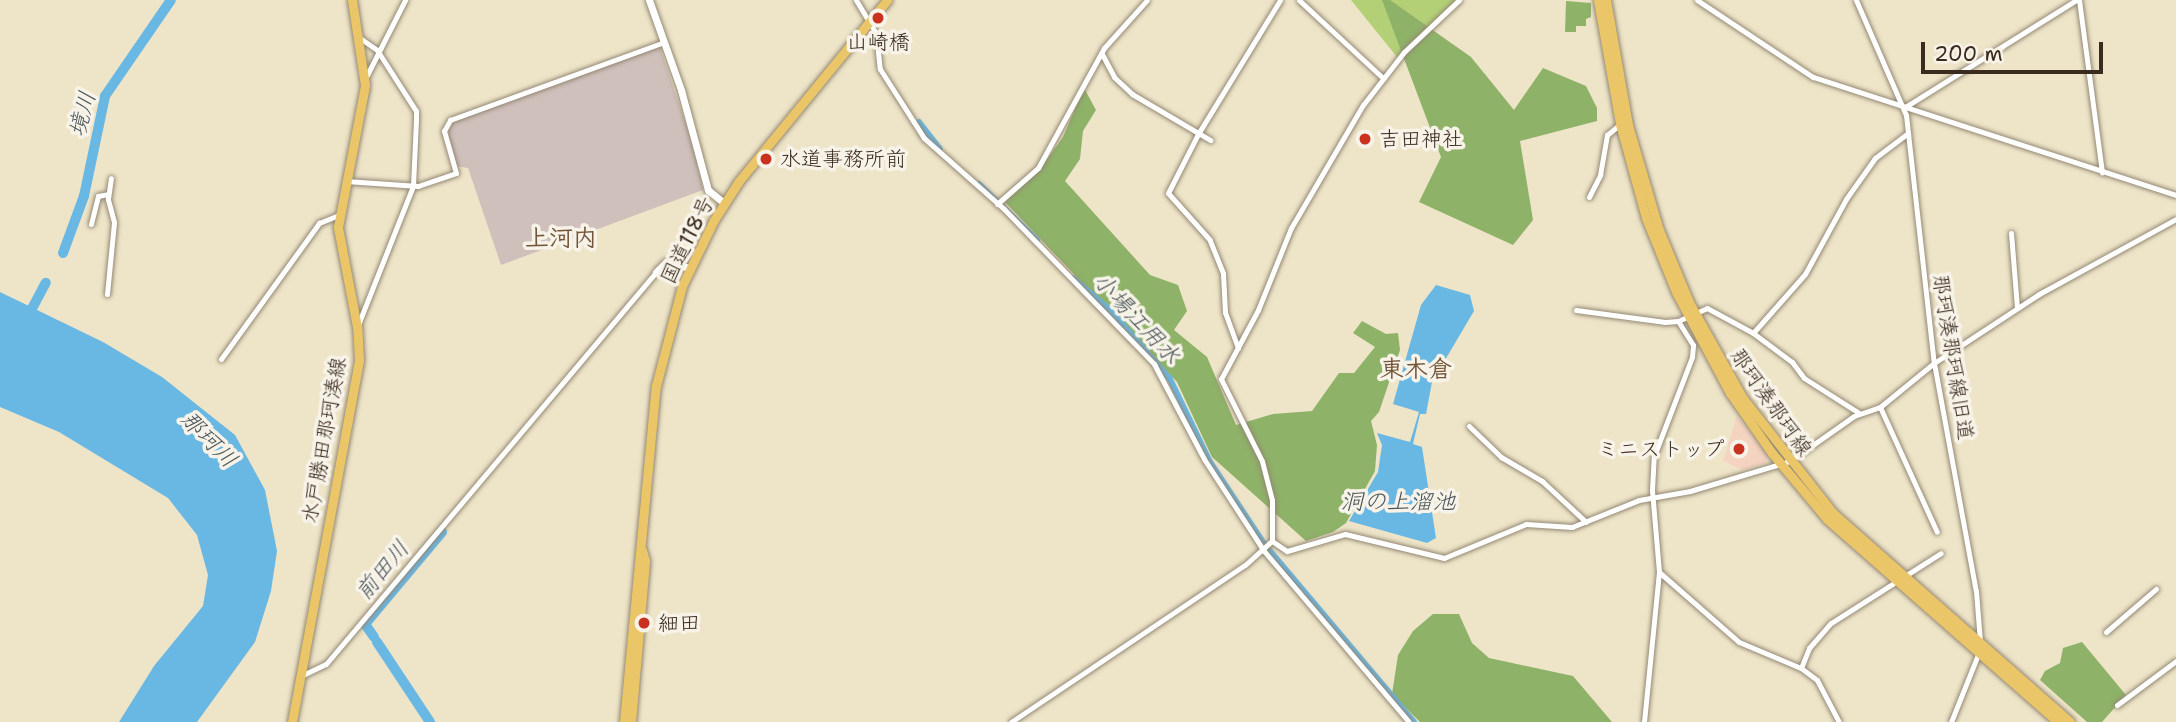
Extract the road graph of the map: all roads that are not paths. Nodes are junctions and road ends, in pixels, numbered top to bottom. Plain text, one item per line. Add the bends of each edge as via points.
1 (352, 0) edge
2 (405, 0) edge
3 (649, 0) edge
4 (856, 0) edge
5 (887, 0) edge
6 (1147, 0) edge
7 (1280, 0) edge
8 (1299, 0) edge
9 (1459, 0) edge
10 (1598, 0) edge
11 (1606, 0) edge
12 (1697, 0) edge
13 (1856, 0) edge
14 (2077, 0) edge
15 (869, 22) junction
16 (357, 36) junction
17 (664, 42) junction
18 (377, 50) junction
19 (1102, 54) junction
20 (1383, 78) junction
21 (365, 79) junction
22 (1903, 106) junction
23 (1620, 124) junction
24 (1908, 133) junction
25 (1198, 134) junction
26 (1210, 141) dead end
27 (2102, 172) junction
28 (111, 178) dead end
29 (346, 181) junction
30 (413, 186) junction
31 (108, 194) junction
32 (2176, 195) edge
33 (1589, 197) dead end
34 (1000, 202) junction
35 (724, 203) junction
36 (339, 215) junction
37 (2176, 219) edge
38 (91, 224) dead end
39 (2011, 233) dead end
40 (690, 268) junction
41 (656, 272) joint
42 (107, 294) dead end
43 (2017, 308) junction
44 (1576, 310) dead end
45 (1687, 316) junction
46 (357, 327) junction
47 (1753, 333) junction
48 (1238, 348) junction
49 (221, 359) dead end
50 (1934, 363) junction
51 (1880, 407) junction
52 (1859, 413) junction
53 (1469, 426) dead end
54 (1785, 463) junction
55 (1653, 497) junction
56 (1586, 522) junction
57 (1937, 531) dead end
58 (1267, 547) junction
59 (642, 548) junction
60 (1941, 554) dead end
61 (1659, 572) junction
62 (1898, 578) junction
63 (2156, 589) dead end
64 (2106, 632) dead end
65 (1980, 648) junction
66 (2176, 661) edge
67 (1801, 668) junction
68 (303, 675) junction
69 (2117, 705) dead end
70 (292, 722) edge
71 (624, 722) edge
72 (631, 722) edge
73 (1011, 722) edge
74 (1409, 722) edge
75 (1644, 722) edge
76 (1839, 722) edge
77 (1951, 722) edge
78 (2058, 722) edge
79 (2070, 722) edge

1 - 16 main road, 水戸勝田那珂湊線
2 - 18 street
3 - 17 street
4 - 15 street
5 - 15 main road, 国道118号
6 - 19 street
7 - 25 street
8 - 20 street
9 - 20 street
10 - 23 main road, 那珂湊那珂線
11 - 45 main road, 那珂湊那珂線 via 1640,173
12 - 22 street via 1814,77
13 - 22 street, 那珂湊那珂線旧道
14 - 22 street
14 - 27 street
15 - 34 street via 876,33 880,69 924,138
15 - 35 main road, 国道118号
16 - 18 street
16 - 21 main road, 水戸勝田那珂湊線
17 - 30 street via 450,120 444,131 456,173
17 - 35 street via 708,190
18 - 21 street
18 - 30 street via 416,111
19 - 25 street via 1114,77 1132,94
19 - 34 street via 1038,168
20 - 48 street via 1291,228
21 - 29 main road, 水戸勝田那珂湊線
22 - 24 street, 那珂湊那珂線旧道
22 - 27 street
23 - 33 street via 1608,135 1600,175
23 - 45 main road, 那珂湊那珂線 via 1646,218
24 - 47 street via 1875,158 1846,199 1805,274
24 - 50 street, 那珂湊那珂線旧道
25 - 26 street
25 - 48 street via 1168,193 1210,240 1223,273 1225,312
27 - 32 street
28 - 31 street
29 - 30 street
29 - 36 main road, 水戸勝田那珂湊線
30 - 46 street
31 - 38 street via 98,196
31 - 42 street via 114,222
34 - 58 street via 1154,364 1204,459
35 - 40 main road, 国道118号
36 - 46 main road, 水戸勝田那珂湊線 via 340,248
36 - 49 street via 319,223
37 - 43 street
39 - 43 street
40 - 41 street via 669,262
40 - 59 main road, 国道118号 via 668,328 656,386
41 - 68 street via 326,664
43 - 50 street
44 - 45 street
45 - 47 street via 1707,307
45 - 54 main road, 那珂湊那珂線
45 - 55 street via 1692,357 1654,456
46 - 68 main road, 水戸勝田那珂湊線 via 354,398 326,528
47 - 52 street via 1792,362 1804,378
48 - 58 street via 1221,379 1262,461 1272,500
50 - 51 street
50 - 65 street, 那珂湊那珂線旧道 via 1976,591
51 - 52 street
51 - 57 street
52 - 54 street
53 - 56 street via 1501,457 1542,481
54 - 55 street
54 - 62 main road, 那珂湊那珂線
55 - 56 street
55 - 61 street
56 - 58 street via 1567,527 1526,524 1444,558 1345,534 1287,551
58 - 73 street
58 - 74 street
59 - 71 main road, 国道118号
59 - 72 main road, 国道118号 via 645,561
60 - 62 street
61 - 67 street via 1739,642
61 - 75 street
62 - 65 main road, 那珂湊那珂線
62 - 67 street via 1831,623 1809,648
63 - 64 street
65 - 77 street, 那珂湊那珂線旧道
65 - 78 main road, 那珂湊那珂線
65 - 79 main road, 那珂湊那珂線
66 - 69 street
67 - 76 street via 1824,689
68 - 70 main road, 水戸勝田那珂湊線

